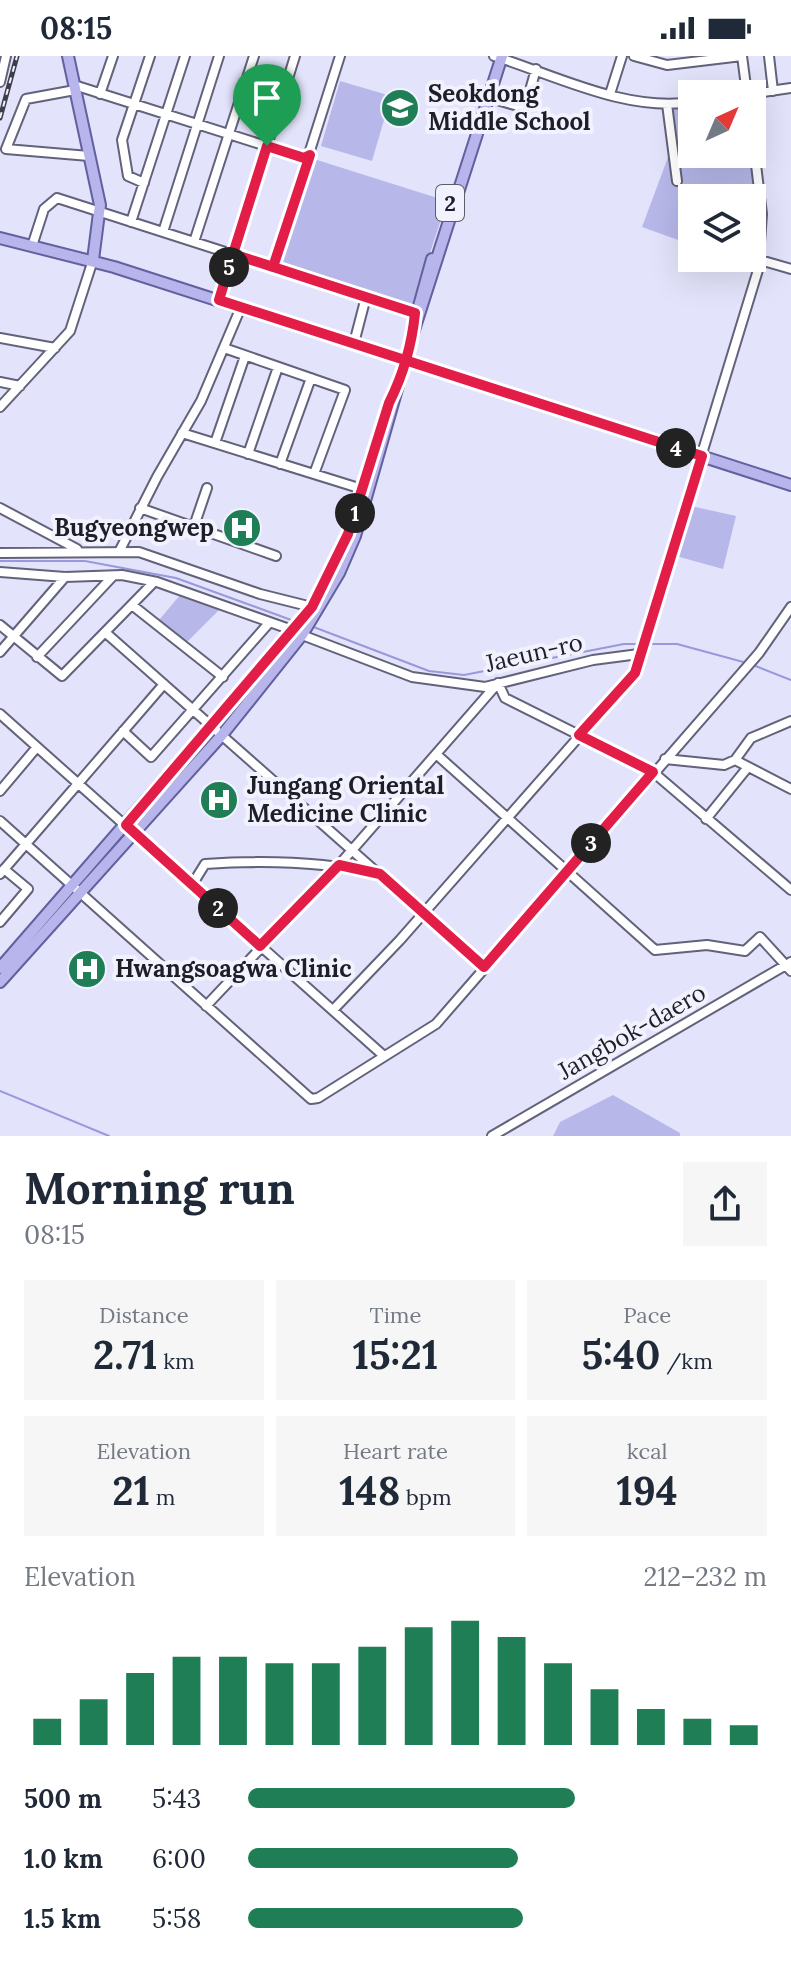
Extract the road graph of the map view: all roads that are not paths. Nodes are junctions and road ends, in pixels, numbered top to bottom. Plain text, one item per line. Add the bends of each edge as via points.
1 (6, 56) edge
2 (68, 56) edge
3 (113, 56) edge
4 (150, 56) edge
5 (185, 56) edge
6 (219, 56) edge
7 (254, 56) edge
8 (295, 56) edge
9 (340, 56) edge
10 (622, 56) edge
11 (634, 56) edge
12 (742, 56) edge
13 (769, 56) edge
14 (499, 57) edge
15 (716, 57) edge
16 (536, 69) junction
17 (494, 76) junction
18 (746, 80) edge
19 (0, 82) edge
20 (74, 88) junction
21 (791, 88) edge
22 (773, 91) junction
23 (766, 92) edge
24 (100, 94) junction
25 (610, 94) junction
26 (490, 98) junction
27 (678, 103) edge
28 (667, 104) junction
29 (135, 105) junction
30 (167, 115) junction
31 (198, 125) junction
32 (229, 134) junction
33 (267, 146) junction
34 (310, 155) junction
35 (89, 156) junction
36 (677, 181) dead end
37 (144, 183) junction
38 (100, 212) junction
39 (131, 222) junction
40 (163, 232) junction
41 (0, 238) edge
42 (194, 242) junction
43 (32, 246) junction
44 (233, 254) junction
45 (93, 260) junction
46 (766, 262) edge
47 (273, 267) junction
48 (791, 269) edge
49 (756, 272) edge
50 (366, 297) junction
51 (219, 300) junction
52 (241, 307) junction
53 (415, 313) junction
54 (413, 333) junction
55 (0, 338) edge
56 (354, 343) junction
57 (55, 348) junction
58 (224, 348) junction
59 (245, 356) junction
60 (406, 359) junction
61 (278, 367) junction
62 (311, 378) junction
63 (0, 382) edge
64 (398, 385) junction
65 (20, 386) junction
66 (0, 407) edge
67 (182, 433) junction
68 (215, 443) junction
69 (248, 454) junction
70 (702, 456) junction
71 (280, 464) junction
72 (314, 474) junction
73 (791, 485) edge
74 (207, 488) dead end
75 (362, 489) junction
76 (0, 508) edge
77 (140, 508) junction
78 (193, 529) junction
79 (120, 550) junction
80 (81, 551) junction
81 (0, 553) edge
82 (276, 556) dead end
83 (0, 572) edge
84 (114, 575) junction
85 (65, 577) junction
86 (154, 582) junction
87 (132, 605) junction
88 (791, 607) edge
89 (310, 614) junction
90 (269, 623) junction
91 (0, 625) edge
92 (299, 632) junction
93 (106, 633) junction
94 (13, 636) junction
95 (0, 652) edge
96 (639, 654) junction
97 (37, 657) junction
98 (223, 677) junction
99 (498, 683) junction
100 (164, 684) junction
101 (195, 711) junction
102 (2, 718) edge
103 (791, 721) edge
104 (212, 726) junction
105 (123, 731) junction
106 (222, 735) junction
107 (579, 735) junction
108 (37, 747) junction
109 (436, 754) junction
110 (665, 759) junction
111 (735, 760) junction
112 (748, 767) junction
113 (653, 772) junction
114 (78, 783) junction
115 (791, 789) edge
116 (0, 791) edge
117 (506, 817) junction
118 (706, 819) junction
119 (0, 821) edge
120 (126, 825) junction
121 (135, 834) junction
122 (25, 844) junction
123 (352, 850) junction
124 (339, 865) junction
125 (2, 871) edge
126 (566, 872) junction
127 (380, 874) junction
128 (192, 885) junction
129 (76, 890) junction
130 (791, 890) edge
131 (422, 912) junction
132 (0, 922) edge
133 (260, 946) junction
134 (789, 966) edge
135 (484, 967) junction
136 (0, 968) edge
137 (0, 982) edge
138 (206, 1006) junction
139 (333, 1010) junction
140 (384, 1056) junction
141 (492, 1136) edge

1 - 19 street
2 - 20 main road
3 - 24 street
4 - 29 street
5 - 30 street
6 - 31 street
7 - 32 street
8 - 33 street
9 - 34 street
10 - 25 street
11 - 15 street via 667,65
12 - 15 street
12 - 18 street
13 - 22 street
14 - 16 street
14 - 17 main road, 2
16 - 25 street
16 - 26 street via 525,108
17 - 26 main road, 2
17 - 53 main road, 2
20 - 24 street
20 - 35 main road
20 - 35 street via 26,99 6,149
21 - 22 street
22 - 23 street
24 - 29 street
25 - 28 street
26 - 54 main road, 2
27 - 28 street
28 - 36 street
29 - 30 street
29 - 37 street via 122,140 128,176
30 - 31 street
30 - 37 street
31 - 32 street
31 - 40 street
32 - 33 street
32 - 42 street
33 - 34 street via 304,158
33 - 44 street
34 - 47 street
35 - 38 main road
37 - 39 street
38 - 39 street
38 - 43 street via 57,198 44,209
38 - 45 main road
39 - 40 street
40 - 42 street
41 - 43 main road
42 - 44 street
43 - 45 main road
44 - 47 street
44 - 51 street
45 - 51 main road
45 - 57 street via 76,321
46 - 48 street
47 - 50 street
49 - 70 street
50 - 53 street
50 - 56 street
51 - 52 main road
52 - 56 main road
52 - 58 street
53 - 54 main road, 2
54 - 60 main road, 2
55 - 57 street
56 - 60 main road
57 - 65 street
58 - 59 street
58 - 67 street
59 - 61 street
59 - 68 street
60 - 64 main road, 2
60 - 70 main road
61 - 62 street
61 - 69 street
62 - 71 street
62 - 72 street via 345,390
63 - 65 street
64 - 75 main road, 2
64 - 89 main road, 2 via 355,536
65 - 66 street
67 - 68 street
67 - 77 street
68 - 69 street
69 - 71 street
70 - 73 main road
70 - 96 street
71 - 72 street
72 - 75 street
74 - 78 street
75 - 89 main road, 2 via 343,546
76 - 80 street
77 - 78 street
77 - 79 street
78 - 82 street
79 - 80 street
79 - 89 street via 139,552
80 - 81 street
83 - 85 street, Jaeun-ro
84 - 85 street, Jaeun-ro
84 - 86 street, Jaeun-ro
84 - 97 street
85 - 94 street
86 - 87 street
86 - 90 street, Jaeun-ro
87 - 93 street
87 - 98 street
88 - 110 street via 750,664
89 - 92 main road, 2
90 - 92 street, Jaeun-ro
90 - 98 street
91 - 94 street
92 - 99 street, Jaeun-ro via 412,677 485,687
92 - 104 main road, 2
92 - 106 main road, 2
93 - 97 street via 62,676
93 - 100 street
94 - 95 street
94 - 97 street
96 - 99 street, Jaeun-ro
96 - 107 street via 635,673
98 - 101 street
99 - 107 street via 505,698
99 - 109 street
100 - 101 street
100 - 105 street
101 - 104 street
101 - 105 street via 151,757
102 - 108 street
103 - 111 street via 751,738
104 - 106 street
104 - 120 main road, 2
105 - 114 street
106 - 121 main road, 2
106 - 123 street
107 - 113 street
107 - 117 street
108 - 114 street
108 - 116 street
109 - 117 street
109 - 123 street
110 - 111 street via 724,765
110 - 113 street
111 - 112 street
112 - 115 street
112 - 118 street
113 - 118 street
113 - 126 street
114 - 120 street
114 - 122 street
117 - 126 street
117 - 131 street
118 - 130 street
119 - 122 street
120 - 121 street
120 - 129 main road, 2
121 - 128 street
121 - 129 main road, 2
122 - 125 street
122 - 129 street
123 - 124 street
123 - 127 street
124 - 127 street
124 - 128 street via 257,860 205,864
124 - 133 street
125 - 132 street via 28,889
126 - 134 street via 655,950 707,945 745,951 760,937
126 - 135 street
127 - 131 street
128 - 133 street
129 - 136 main road, 2
129 - 137 main road, 2
129 - 138 street
131 - 135 street
131 - 139 street
133 - 138 street
133 - 139 street
134 - 141 street, Jangbok-daero
135 - 140 street via 436,1024
138 - 140 street via 311,1099
139 - 140 street

